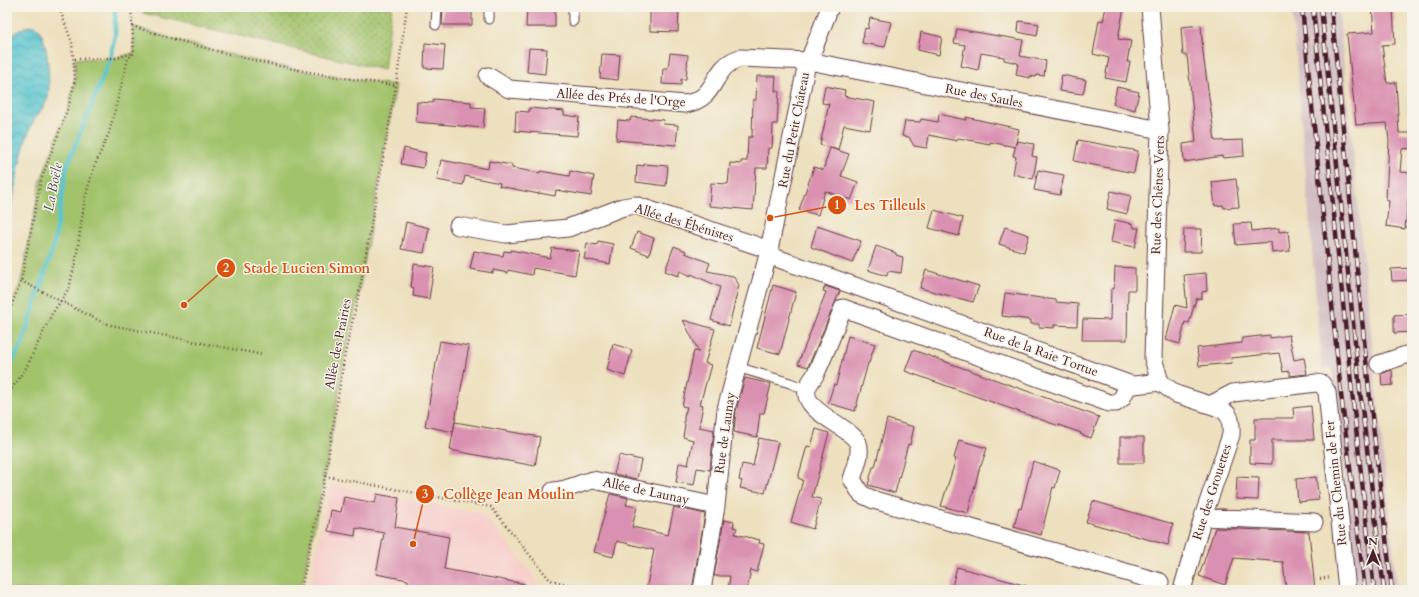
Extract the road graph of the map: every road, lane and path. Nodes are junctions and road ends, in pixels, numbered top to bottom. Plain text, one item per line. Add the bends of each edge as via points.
1 (59, 7) edge
2 (130, 7) edge
3 (407, 7) edge
4 (437, 7) edge
5 (489, 7) edge
6 (573, 7) edge
7 (1150, 7) edge
8 (826, 9) edge
9 (489, 19) dead end
10 (573, 21) dead end
11 (436, 25) dead end
12 (132, 26) junction
13 (134, 53) junction
14 (75, 59) junction
15 (809, 61) junction
16 (488, 76) dead end
17 (396, 85) junction
18 (1160, 130) junction
19 (458, 226) dead end
20 (769, 253) junction
21 (21, 280) junction
22 (62, 300) junction
23 (7, 317) edge
24 (1412, 353) edge
25 (263, 355) dead end
26 (1379, 364) dead end
27 (737, 367) junction
28 (1160, 382) junction
29 (1129, 384) junction
30 (807, 390) junction
31 (7, 395) edge
32 (1210, 405) junction
33 (325, 476) junction
34 (553, 491) dead end
35 (716, 506) junction
36 (1203, 517) junction
37 (1314, 522) dead end
38 (1160, 582) dead end
39 (301, 590) edge
40 (591, 590) edge
41 (702, 590) edge
42 (1182, 590) edge
43 (1347, 590) edge

1 - 14 path via 70,34
2 - 12 path
3 - 17 path, Allée des Prairies
4 - 11 lane
5 - 9 lane
6 - 10 lane
7 - 18 street, Rue des Chênes Verts
8 - 15 street, Rue du Petit Château
12 - 13 path
12 - 17 path via 273,65 348,80
13 - 14 path via 116,58
13 - 22 path via 128,59 109,133 94,167 85,198 74,273
14 - 21 path via 75,80 69,105 40,180
15 - 16 street, Allée des Prés de l'Orge via 740,58 729,61 706,95 696,102 685,104 509,88
15 - 18 street, Rue des Saules
15 - 20 street, Rue du Petit Château
17 - 33 path, Allée des Prairies via 359,293 345,354
18 - 28 street, Rue des Chênes Verts via 1153,358
19 - 20 street, Allée des Ébénistes via 506,234 568,228 623,207 635,205
20 - 27 street, Rue de Launay
20 - 29 street, Rue de la Raie Tortue
21 - 22 path
21 - 23 path
22 - 25 path via 111,325
22 - 31 path via 52,314 26,368
24 - 26 street
27 - 30 lane
27 - 35 street, Rue de Launay via 726,409
28 - 29 street, Rue de la Raie Tortue
28 - 32 street via 1176,394
29 - 30 street via 1122,398 1116,403 1109,403 843,308 816,375
30 - 38 street via 809,401 816,410 850,433 858,444 858,460 852,479 861,494 882,503
32 - 36 street, Rue des Grouettes via 1223,409 1229,416 1231,429
32 - 43 street, Rue du Chemin de Fer via 1234,393 1316,383 1324,386 1327,392
33 - 39 path, Allée des Prairies
33 - 40 path via 491,507 550,580
34 - 35 street, Allée de Launay via 575,488 584,482 594,480
35 - 41 street, Rue de Launay
36 - 37 street
36 - 42 street, Rue des Grouettes

